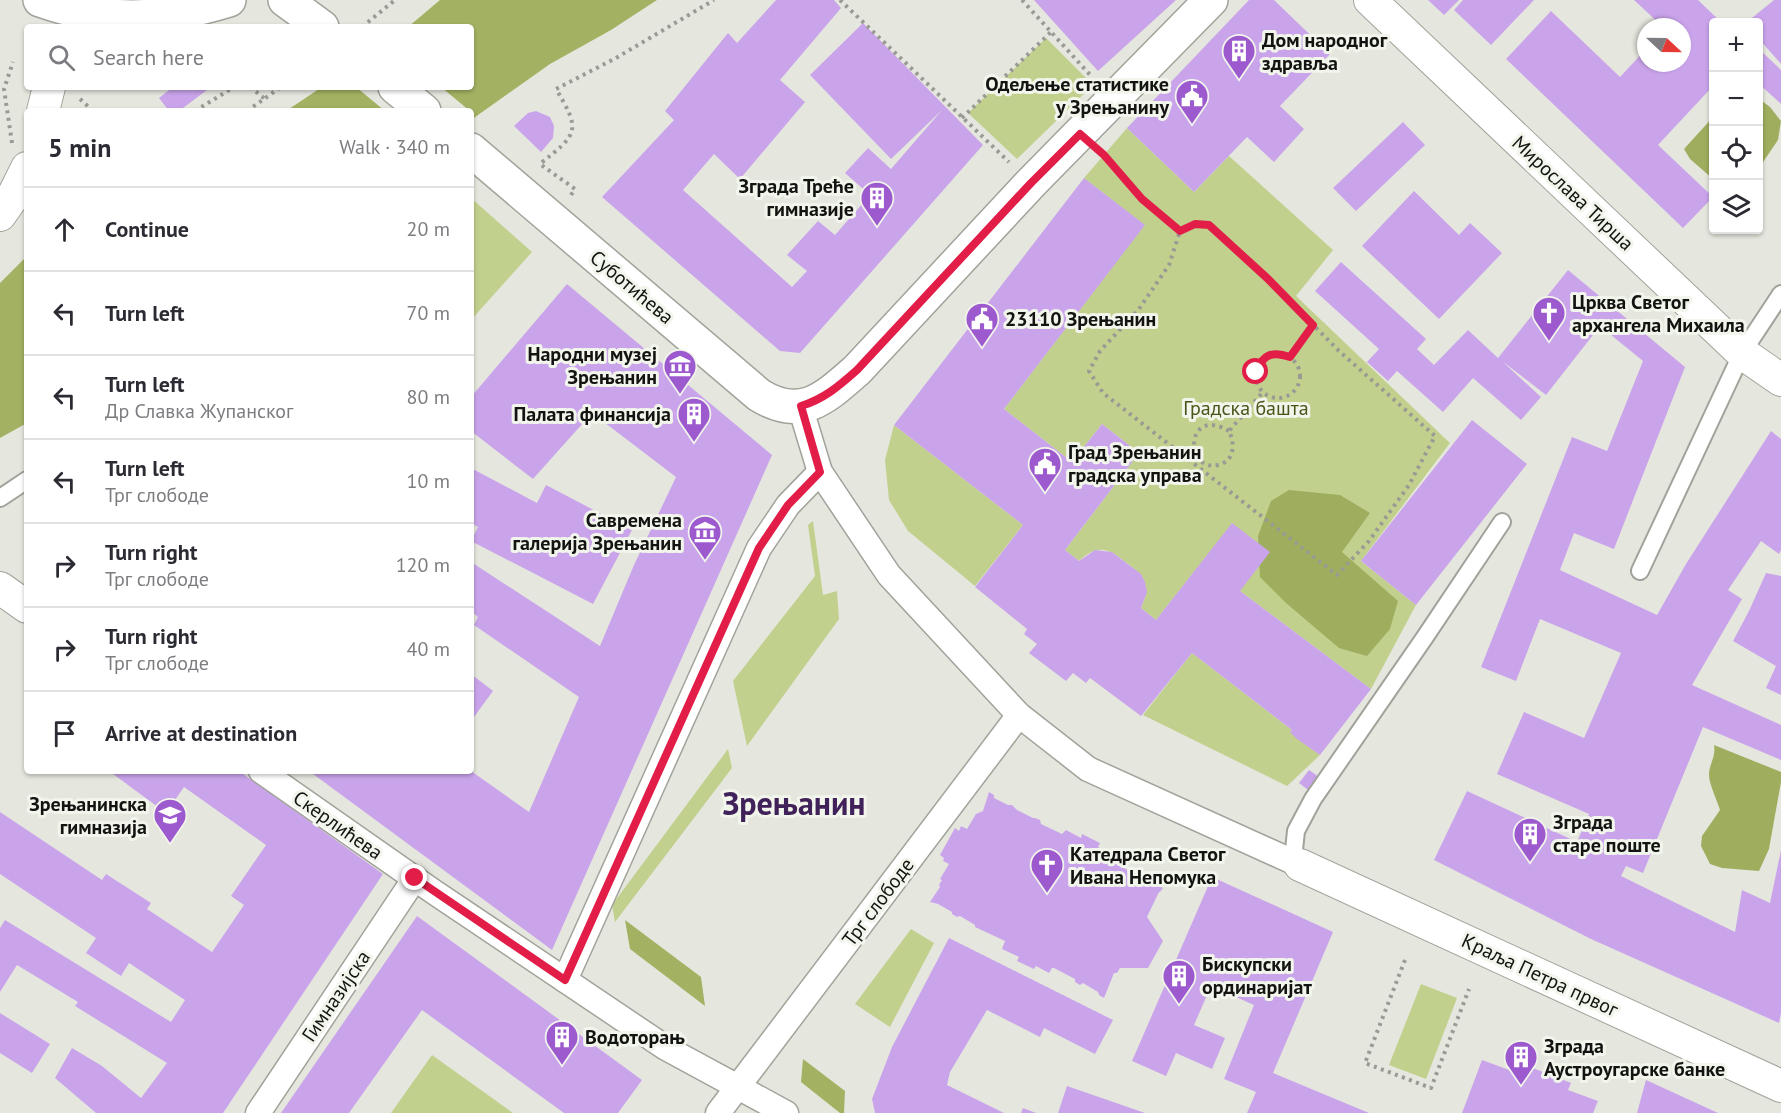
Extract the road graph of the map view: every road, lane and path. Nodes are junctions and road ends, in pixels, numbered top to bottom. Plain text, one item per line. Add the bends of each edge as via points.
1 (229, 0) edge
2 (285, 0) edge
3 (395, 0) edge
4 (714, 0) edge
5 (840, 0) edge
6 (1022, 0) edge
7 (1211, 0) edge
8 (1370, 0) edge
9 (58, 12) edge
10 (317, 24) edge
11 (366, 24) edge
12 (1051, 32) junction
13 (13, 62) dead end
14 (48, 90) edge
15 (229, 90) edge
16 (254, 90) edge
17 (277, 90) edge
18 (399, 90) edge
19 (80, 99) dead end
20 (265, 99) junction
21 (1113, 99) junction
22 (44, 108) edge
23 (90, 108) edge
24 (200, 108) edge
25 (252, 108) edge
26 (420, 108) edge
27 (962, 118) junction
28 (1080, 134) junction
29 (567, 142) dead end
30 (474, 153) edge
31 (20, 158) edge
32 (1031, 183) junction
33 (0, 215) edge
34 (1180, 231) junction
35 (1781, 294) edge
36 (1313, 325) junction
37 (1742, 353) junction
38 (1290, 357) junction
39 (1781, 380) edge
40 (1262, 393) junction
41 (801, 406) junction
42 (1229, 431) junction
43 (1200, 461) junction
44 (1197, 466) junction
45 (820, 472) junction
46 (24, 482) edge
47 (0, 498) edge
48 (1502, 522) dead end
49 (1640, 571) dead end
50 (0, 588) edge
51 (24, 605) edge
52 (1019, 715) junction
53 (265, 774) edge
54 (1300, 864) junction
55 (415, 878) junction
56 (1405, 960) dead end
57 (565, 980) junction
58 (1469, 989) dead end
59 (1781, 1086) edge
60 (736, 1088) junction
61 (258, 1113) edge
62 (718, 1113) edge
63 (786, 1113) edge

1 - 9 street via 129,18
2 - 10 street
3 - 11 path
4 - 29 path via 556,89 572,120
5 - 27 path
6 - 12 path
7 - 21 street
8 - 37 street, Мирослава Тирша
12 - 21 path
12 - 27 path
13 - 31 path via 4,89
14 - 22 street
15 - 24 path
16 - 20 path
17 - 20 path
18 - 26 street
19 - 23 path
20 - 25 path
21 - 28 street
27 - 32 path
28 - 32 street
28 - 34 path via 1142,199
30 - 41 street, Суботићева via 759,395 785,407
31 - 33 street via 12,198
32 - 41 street via 857,370 831,393
34 - 36 path via 1195,224 1209,225
34 - 44 path via 1169,266 1139,309 1100,351 1089,371 1103,393
35 - 37 lane
36 - 38 path
36 - 44 path via 1434,436 1409,485 1369,541 1337,575
37 - 39 street, Мирослава Тирша
37 - 49 lane
38 - 40 path via 1280,353 1260,362 1256,383
38 - 40 path via 1301,375 1299,385 1282,399
40 - 42 path
41 - 45 street
42 - 43 path via 1234,441 1227,461 1210,466
42 - 43 path via 1218,424 1197,431 1193,446
43 - 44 path
45 - 52 street via 890,575
45 - 57 street via 788,505 759,548
46 - 47 lane
48 - 54 lane via 1313,799 1296,831 1294,850
50 - 51 street
52 - 54 street via 1088,769
52 - 60 street, Трг слободе
53 - 55 street, Скерлићева
54 - 59 street, Краља Петра првог
55 - 57 street
55 - 61 street, Гимназијска
56 - 58 path via 1365,1063 1431,1088
57 - 60 street via 666,1048
60 - 62 street, Трг слободе
60 - 63 street

